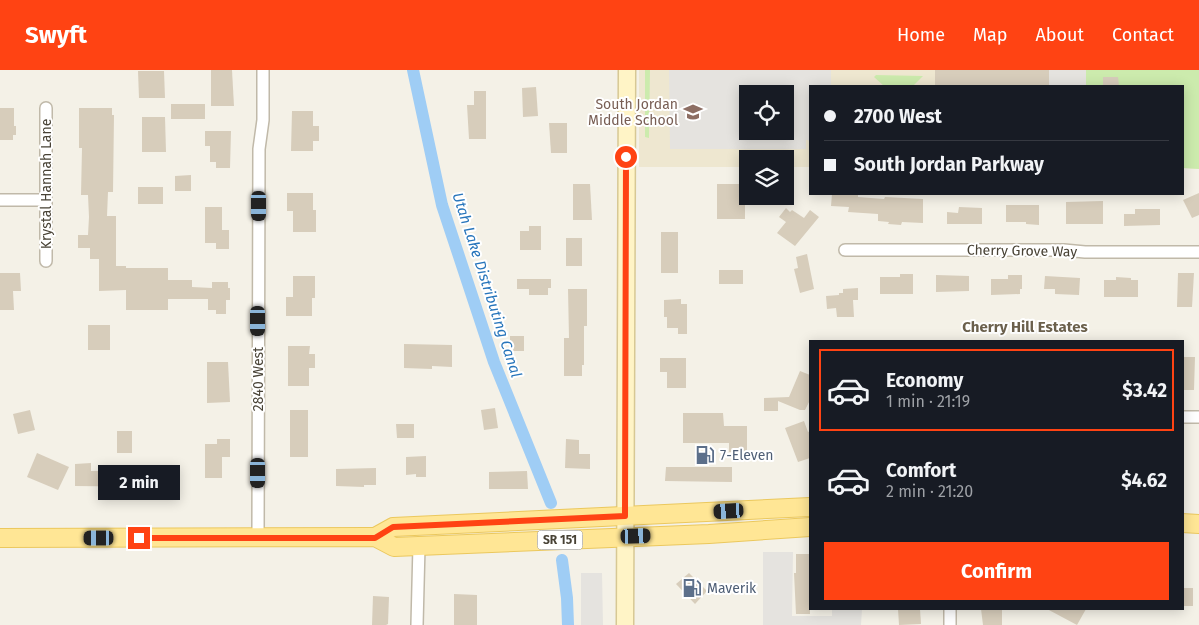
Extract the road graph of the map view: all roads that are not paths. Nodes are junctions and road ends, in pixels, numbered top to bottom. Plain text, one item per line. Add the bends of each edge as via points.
1 (263, 70) edge
2 (626, 70) edge
3 (46, 108) dead end
4 (0, 200) edge
5 (46, 200) junction
6 (845, 250) dead end
7 (1199, 252) edge
8 (46, 260) dead end
9 (1184, 417) edge
10 (1199, 417) edge
11 (809, 507) edge
12 (625, 516) junction
13 (1184, 523) edge
14 (1199, 524) edge
15 (809, 527) edge
16 (624, 537) junction
17 (0, 538) edge
18 (258, 538) junction
19 (375, 538) junction
20 (419, 546) junction
21 (950, 610) edge
22 (417, 625) edge
23 (624, 625) edge
24 (950, 625) edge

1 - 18 street, 2840 West via 263,120 259,149
2 - 12 main road
3 - 5 street, Krystal Hannah Lane
4 - 5 street
5 - 8 street, Krystal Hannah Lane
6 - 7 street, Cherry Grove Way
9 - 10 street
11 - 12 main road, SR 151
12 - 16 main road
12 - 19 main road, SR 151 via 393,527
13 - 14 main road
15 - 16 main road, SR 151
16 - 20 main road, SR 151
16 - 23 main road
17 - 18 main road, SR 151
18 - 19 main road, SR 151
19 - 20 main road, SR 151 via 394,547
20 - 22 street
21 - 24 street

